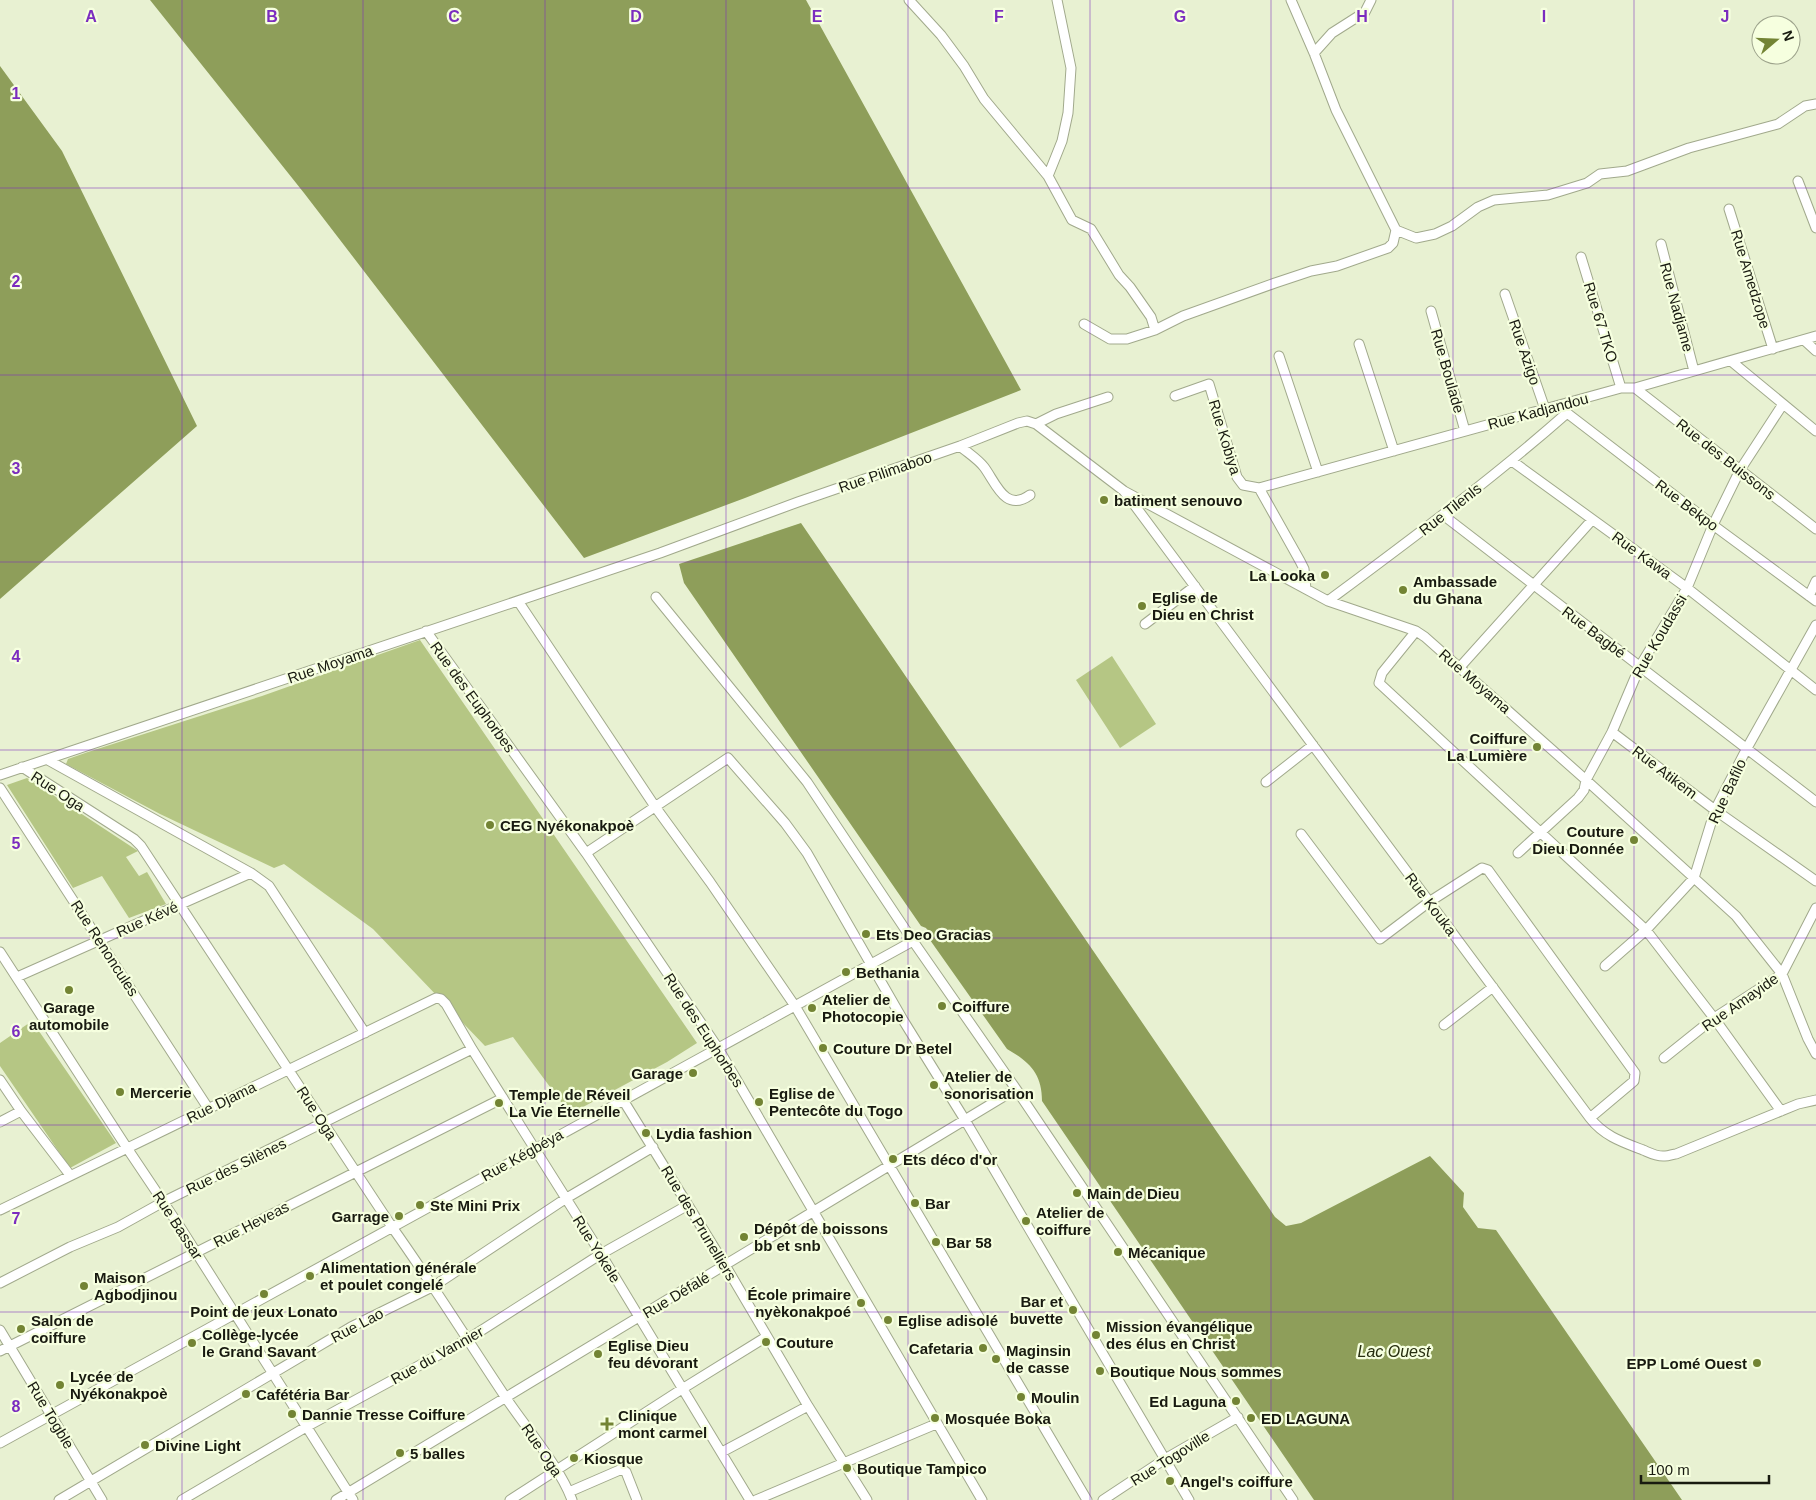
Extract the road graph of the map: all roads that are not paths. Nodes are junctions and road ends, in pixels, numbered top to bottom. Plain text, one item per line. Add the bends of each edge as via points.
1 (909, 0) edge
2 (1057, 0) edge
3 (1291, 0) edge
4 (1371, 0) edge
5 (1314, 53) junction
6 (1816, 104) edge
7 (1048, 176) junction
8 (1798, 181) dead end
9 (1730, 209) dead end
10 (1816, 228) edge
11 (1396, 230) junction
12 (1661, 244) dead end
13 (1581, 257) dead end
14 (1505, 294) dead end
15 (1431, 311) dead end
16 (1084, 324) dead end
17 (1155, 330) junction
18 (1816, 336) edge
19 (1804, 340) junction
20 (1359, 344) dead end
21 (1773, 350) junction
22 (1816, 351) edge
23 (1279, 356) dead end
24 (1731, 360) junction
25 (1694, 371) junction
26 (1621, 388) junction
27 (1635, 388) junction
28 (1175, 396) dead end
29 (1108, 397) dead end
30 (1563, 404) junction
31 (1783, 404) junction
32 (1545, 409) junction
33 (1568, 414) junction
34 (1036, 424) junction
35 (1466, 431) junction
36 (1816, 431) edge
37 (960, 446) junction
38 (1394, 451) junction
39 (1512, 461) junction
40 (1740, 470) junction
41 (1318, 472) junction
42 (1259, 488) junction
43 (1124, 491) junction
44 (1030, 495) dead end
45 (1443, 515) junction
46 (1592, 520) junction
47 (1713, 526) junction
48 (1816, 529) edge
49 (660, 552) joint
50 (1816, 581) edge
51 (1195, 586) junction
52 (1533, 586) junction
53 (1687, 588) junction
54 (1306, 589) junction
55 (656, 597) dead end
56 (1813, 599) edge
57 (518, 601) junction
58 (1328, 601) junction
59 (1145, 624) dead end
60 (1816, 625) edge
61 (1416, 631) junction
62 (426, 632) junction
63 (1640, 666) junction
64 (1460, 667) junction
65 (1791, 671) junction
66 (1816, 690) edge
67 (1612, 732) junction
68 (1313, 745) junction
69 (1747, 748) junction
70 (48, 760) junction
71 (22, 767) junction
72 (0, 775) edge
73 (1586, 780) junction
74 (1266, 782) dead end
75 (0, 788) edge
76 (1816, 802) edge
77 (656, 808) junction
78 (1715, 810) junction
79 (1300, 834) dead end
80 (1540, 834) junction
81 (1518, 852) dead end
82 (586, 853) junction
83 (251, 873) junction
84 (1694, 878) junction
85 (1816, 881) edge
86 (1429, 902) junction
87 (181, 904) junction
88 (1816, 908) edge
89 (1646, 930) junction
90 (100, 940) junction
91 (913, 941) junction
92 (0, 952) edge
93 (872, 964) junction
94 (1605, 966) dead end
95 (1782, 974) junction
96 (17, 977) junction
97 (1493, 987) junction
98 (443, 1000) joint
99 (795, 1006) junction
100 (1714, 1018) junction
101 (1444, 1024) dead end
102 (365, 1033) junction
103 (718, 1048) junction
104 (472, 1049) junction
105 (1816, 1054) edge
106 (1664, 1058) dead end
107 (289, 1069) junction
108 (0, 1080) edge
109 (1016, 1089) junction
110 (502, 1098) junction
111 (623, 1100) junction
112 (1816, 1100) edge
113 (208, 1108) junction
114 (21, 1111) junction
115 (1781, 1111) junction
116 (1590, 1118) junction
117 (965, 1120) junction
118 (0, 1122) edge
119 (323, 1123) junction
120 (653, 1147) junction
121 (127, 1148) junction
122 (534, 1148) junction
123 (889, 1166) junction
124 (356, 1171) junction
125 (70, 1175) junction
126 (566, 1199) junction
127 (163, 1202) junction
128 (688, 1205) junction
129 (0, 1210) edge
130 (815, 1211) junction
131 (392, 1227) junction
132 (196, 1252) junction
133 (601, 1254) junction
134 (725, 1265) junction
135 (0, 1283) edge
136 (434, 1286) junction
137 (234, 1314) junction
138 (638, 1317) junction
139 (0, 1330) edge
140 (766, 1337) junction
141 (468, 1339) junction
142 (10, 1346) junction
143 (0, 1351) edge
144 (272, 1373) junction
145 (682, 1389) junction
146 (506, 1397) junction
147 (808, 1406) junction
148 (51, 1415) junction
149 (1238, 1417) junction
150 (936, 1424) junction
151 (306, 1426) junction
152 (0, 1443) edge
153 (722, 1452) junction
154 (1165, 1459) junction
155 (843, 1464) junction
156 (556, 1470) junction
157 (90, 1481) junction
158 (350, 1496) edge
159 (570, 1496) edge
160 (59, 1500) edge
161 (102, 1500) edge
162 (182, 1500) edge
163 (336, 1500) edge
164 (510, 1500) edge
165 (637, 1500) edge
166 (750, 1500) edge
167 (756, 1500) edge
168 (867, 1500) edge
169 (982, 1500) edge
170 (1087, 1500) edge
171 (1103, 1500) edge
172 (1189, 1500) edge
173 (1293, 1500) edge

1 - 7 street via 941,35 984,99
2 - 7 street via 1071,68 1068,113 1062,141
3 - 5 street
4 - 5 street via 1365,12 1332,33
5 - 11 street via 1336,110
6 - 11 street via 1805,106 1778,124 1690,148 1627,171 1600,174 1587,183 1548,195 1494,200 1435,234 1416,238
7 - 17 street via 1072,220 1091,229 1119,275 1151,317
8 - 10 street
9 - 21 street, Rue Amedzope
11 - 17 street via 1393,243 1388,248 1275,283 1183,316
12 - 25 street, Rue Nadjame
13 - 26 street, Rue 67 TKO
14 - 32 street, Rue Azigo
15 - 35 street, Rue Boulade
16 - 17 street via 1110,339 1126,339
18 - 19 street, Rue Kadjandou
19 - 21 street, Rue Kadjandou
19 - 22 street
20 - 38 street
21 - 24 street, Rue Kadjandou
23 - 41 street
24 - 25 street, Rue Kadjandou
24 - 31 street
25 - 27 street, Rue Kadjandou
26 - 27 street, Rue Kadjandou
26 - 30 street, Rue Kadjandou
27 - 40 street, Rue des Buissons
28 - 42 street, Rue Kobiya via 1209,384 1238,480 1243,485
29 - 34 street, Rue Pilimaboo
30 - 32 street, Rue Kadjandou
30 - 33 street, Rue Bekpo
31 - 36 street
31 - 40 street, Rue Koudassi
32 - 35 street, Rue Kadjandou
33 - 39 street, Rue Tilenls
33 - 47 street, Rue Bekpo
34 - 37 street, Rue Pilimaboo via 1018,423
34 - 43 street, Rue Moyama
35 - 38 street, Rue Kadjandou
37 - 44 street via 983,466 1002,495 1022,501
37 - 49 street, Rue Pilimaboo
38 - 41 street, Rue Kadjandou
39 - 45 street, Rue Tilenls
39 - 46 street, Rue Kawa
40 - 47 street, Rue Koudassi
40 - 48 street, Rue des Buissons
41 - 42 street, Rue Kadjandou
42 - 54 street, Rue Kobiya via 1304,569
43 - 51 street, Rue Kouka
43 - 54 street, Rue Moyama
45 - 52 street, Rue Bagbé
45 - 58 street, Rue Tilenls
46 - 52 street
46 - 53 street, Rue Kawa
47 - 53 street, Rue Koudassi
47 - 56 street, Rue Bekpo
49 - 57 street, Rue Moyama
50 - 56 street
51 - 59 street
51 - 68 street, Rue Kouka
52 - 63 street, Rue Bagbé
52 - 64 street
53 - 63 street, Rue Koudassi
53 - 65 street, Rue Kawa
54 - 58 street, Rue Moyama
55 - 91 street via 807,782
57 - 62 street, Rue Moyama
57 - 77 street
58 - 61 street, Rue Moyama
60 - 65 street, Rue Bafilo
61 - 64 street, Rue Moyama
61 - 80 street via 1382,673 1379,683
62 - 70 street, Rue Moyama
62 - 82 street, Rue des Euphorbes
63 - 67 street, Rue Koudassi
63 - 69 street, Rue Bagbé
64 - 73 street, Rue Moyama
65 - 66 street, Rue Kawa
65 - 69 street, Rue Bafilo
67 - 73 street, Rue Koudassi
67 - 78 street, Rue Atikem
68 - 74 street
68 - 86 street, Rue Kouka
69 - 76 street, Rue Bagbé
69 - 78 street, Rue Bafilo
70 - 71 street, Rue Moyama
70 - 83 street
71 - 72 street, Rue Moyama
71 - 87 street, Rue Oga via 134,839
73 - 80 street, Rue Koudassi via 1578,798
73 - 84 street, Rue Moyama
75 - 90 street, Rue Renoncules
77 - 82 street
77 - 93 street via 728,758 799,840
77 - 99 street
78 - 84 street, Rue Bafilo
78 - 85 street, Rue Atikem
79 - 86 street via 1380,940
80 - 81 street, Rue Koudassi
80 - 89 street
82 - 103 street, Rue des Euphorbes
83 - 87 street, Rue Kévé
83 - 102 street via 272,890
84 - 89 street, Rue Bafilo
84 - 95 street, Rue Moyama via 1736,916
86 - 97 street, Rue Kouka
86 - 116 street via 1482,868 1488,870 1635,1073 1634,1081
87 - 90 street, Rue Kévé
87 - 107 street, Rue Oga
88 - 95 street, Rue Amayide
89 - 94 street, Rue Bafilo
89 - 100 street
90 - 96 street, Rue Kévé
90 - 113 street, Rue Renoncules
91 - 93 street, Rue Kégbéya
91 - 109 street
92 - 96 street, Rue Bassar
93 - 99 street, Rue Kégbéya
93 - 117 street
95 - 100 street, Rue Amayide
95 - 105 street, Rue Moyama
96 - 121 street, Rue Bassar
97 - 101 street
97 - 116 street, Rue Kouka
98 - 102 street, Rue Djama via 436,998
98 - 104 street, Rue Yokele
99 - 103 street, Rue Kégbéya
99 - 123 street
100 - 106 street, Rue Amayide
100 - 115 street
102 - 107 street, Rue Djama
103 - 111 street, Rue Kégbéya
103 - 130 street, Rue des Euphorbes
104 - 110 street, Rue Yokele
104 - 119 street, Rue des Silènes
107 - 113 street, Rue Djama
107 - 119 street, Rue Oga
108 - 114 street
109 - 117 street, Rue Défalé
109 - 149 street
110 - 122 street, Rue Yokele
110 - 124 street, Rue Heveas
111 - 120 street, Rue des Prunelliers
111 - 122 street, Rue Kégbéya
112 - 115 street, Rue Kouka
113 - 121 street, Rue Djama
114 - 118 street
114 - 125 street
115 - 116 street, Rue Kouka via 1664,1157 1612,1138
117 - 123 street, Rue Défalé
117 - 154 street
119 - 124 street, Rue Oga
119 - 127 street, Rue des Silènes
120 - 126 street, Rue Lao
120 - 128 street, Rue des Prunelliers
121 - 125 street, Rue Djama
121 - 127 street, Rue Bassar
122 - 126 street, Rue Yokele
122 - 131 street, Rue Kégbéya
123 - 130 street, Rue Défalé
123 - 170 street
124 - 131 street, Rue Oga
124 - 132 street, Rue Heveas
125 - 129 street, Rue Djama
126 - 133 street, Rue Yokele
126 - 136 street, Rue Lao
127 - 132 street, Rue Bassar
127 - 135 street, Rue des Silènes
128 - 133 street, Rue du Vannier
128 - 134 street, Rue des Prunelliers
130 - 134 street, Rue Défalé
130 - 150 street, Rue des Euphorbes
131 - 136 street, Rue Oga
131 - 137 street, Rue Kégbéya
132 - 137 street, Rue Bassar
132 - 142 street, Rue Heveas
133 - 138 street, Rue Yokele
133 - 141 street, Rue du Vannier
134 - 138 street, Rue Défalé
134 - 140 street, Rue des Prunelliers
136 - 141 street, Rue Oga
136 - 144 street, Rue Lao via 351,1327
137 - 144 street, Rue Bassar
137 - 148 street, Rue Kégbéya
138 - 145 street, Rue Yokele
138 - 146 street, Rue Défalé
139 - 142 street, Rue Togble
140 - 145 street
140 - 147 street, Rue des Prunelliers
141 - 146 street, Rue Oga
141 - 151 street, Rue du Vannier
142 - 143 street, Rue Heveas
142 - 148 street, Rue Togble
144 - 151 street, Rue Bassar
144 - 157 street, Rue Lao
145 - 153 street, Rue Yokele
145 - 156 street
146 - 156 street, Rue Oga
146 - 158 street, Rue Défalé
147 - 153 street
147 - 155 street, Rue des Prunelliers
148 - 152 street, Rue Kégbéya
148 - 157 street, Rue Togble
149 - 154 street, Rue Togoville
149 - 173 street
150 - 155 street
150 - 169 street, Rue des Euphorbes
151 - 158 street, Rue Bassar
151 - 162 street, Rue du Vannier
153 - 166 street, Rue Yokele
154 - 171 street, Rue Togoville
154 - 172 street
155 - 167 street
155 - 168 street, Rue des Prunelliers
156 - 159 street, Rue Oga
156 - 164 street
157 - 160 street, Rue Lao
157 - 161 street, Rue Togble
158 - 163 street, Rue Défalé
159 - 165 street via 622,1470 626,1472

